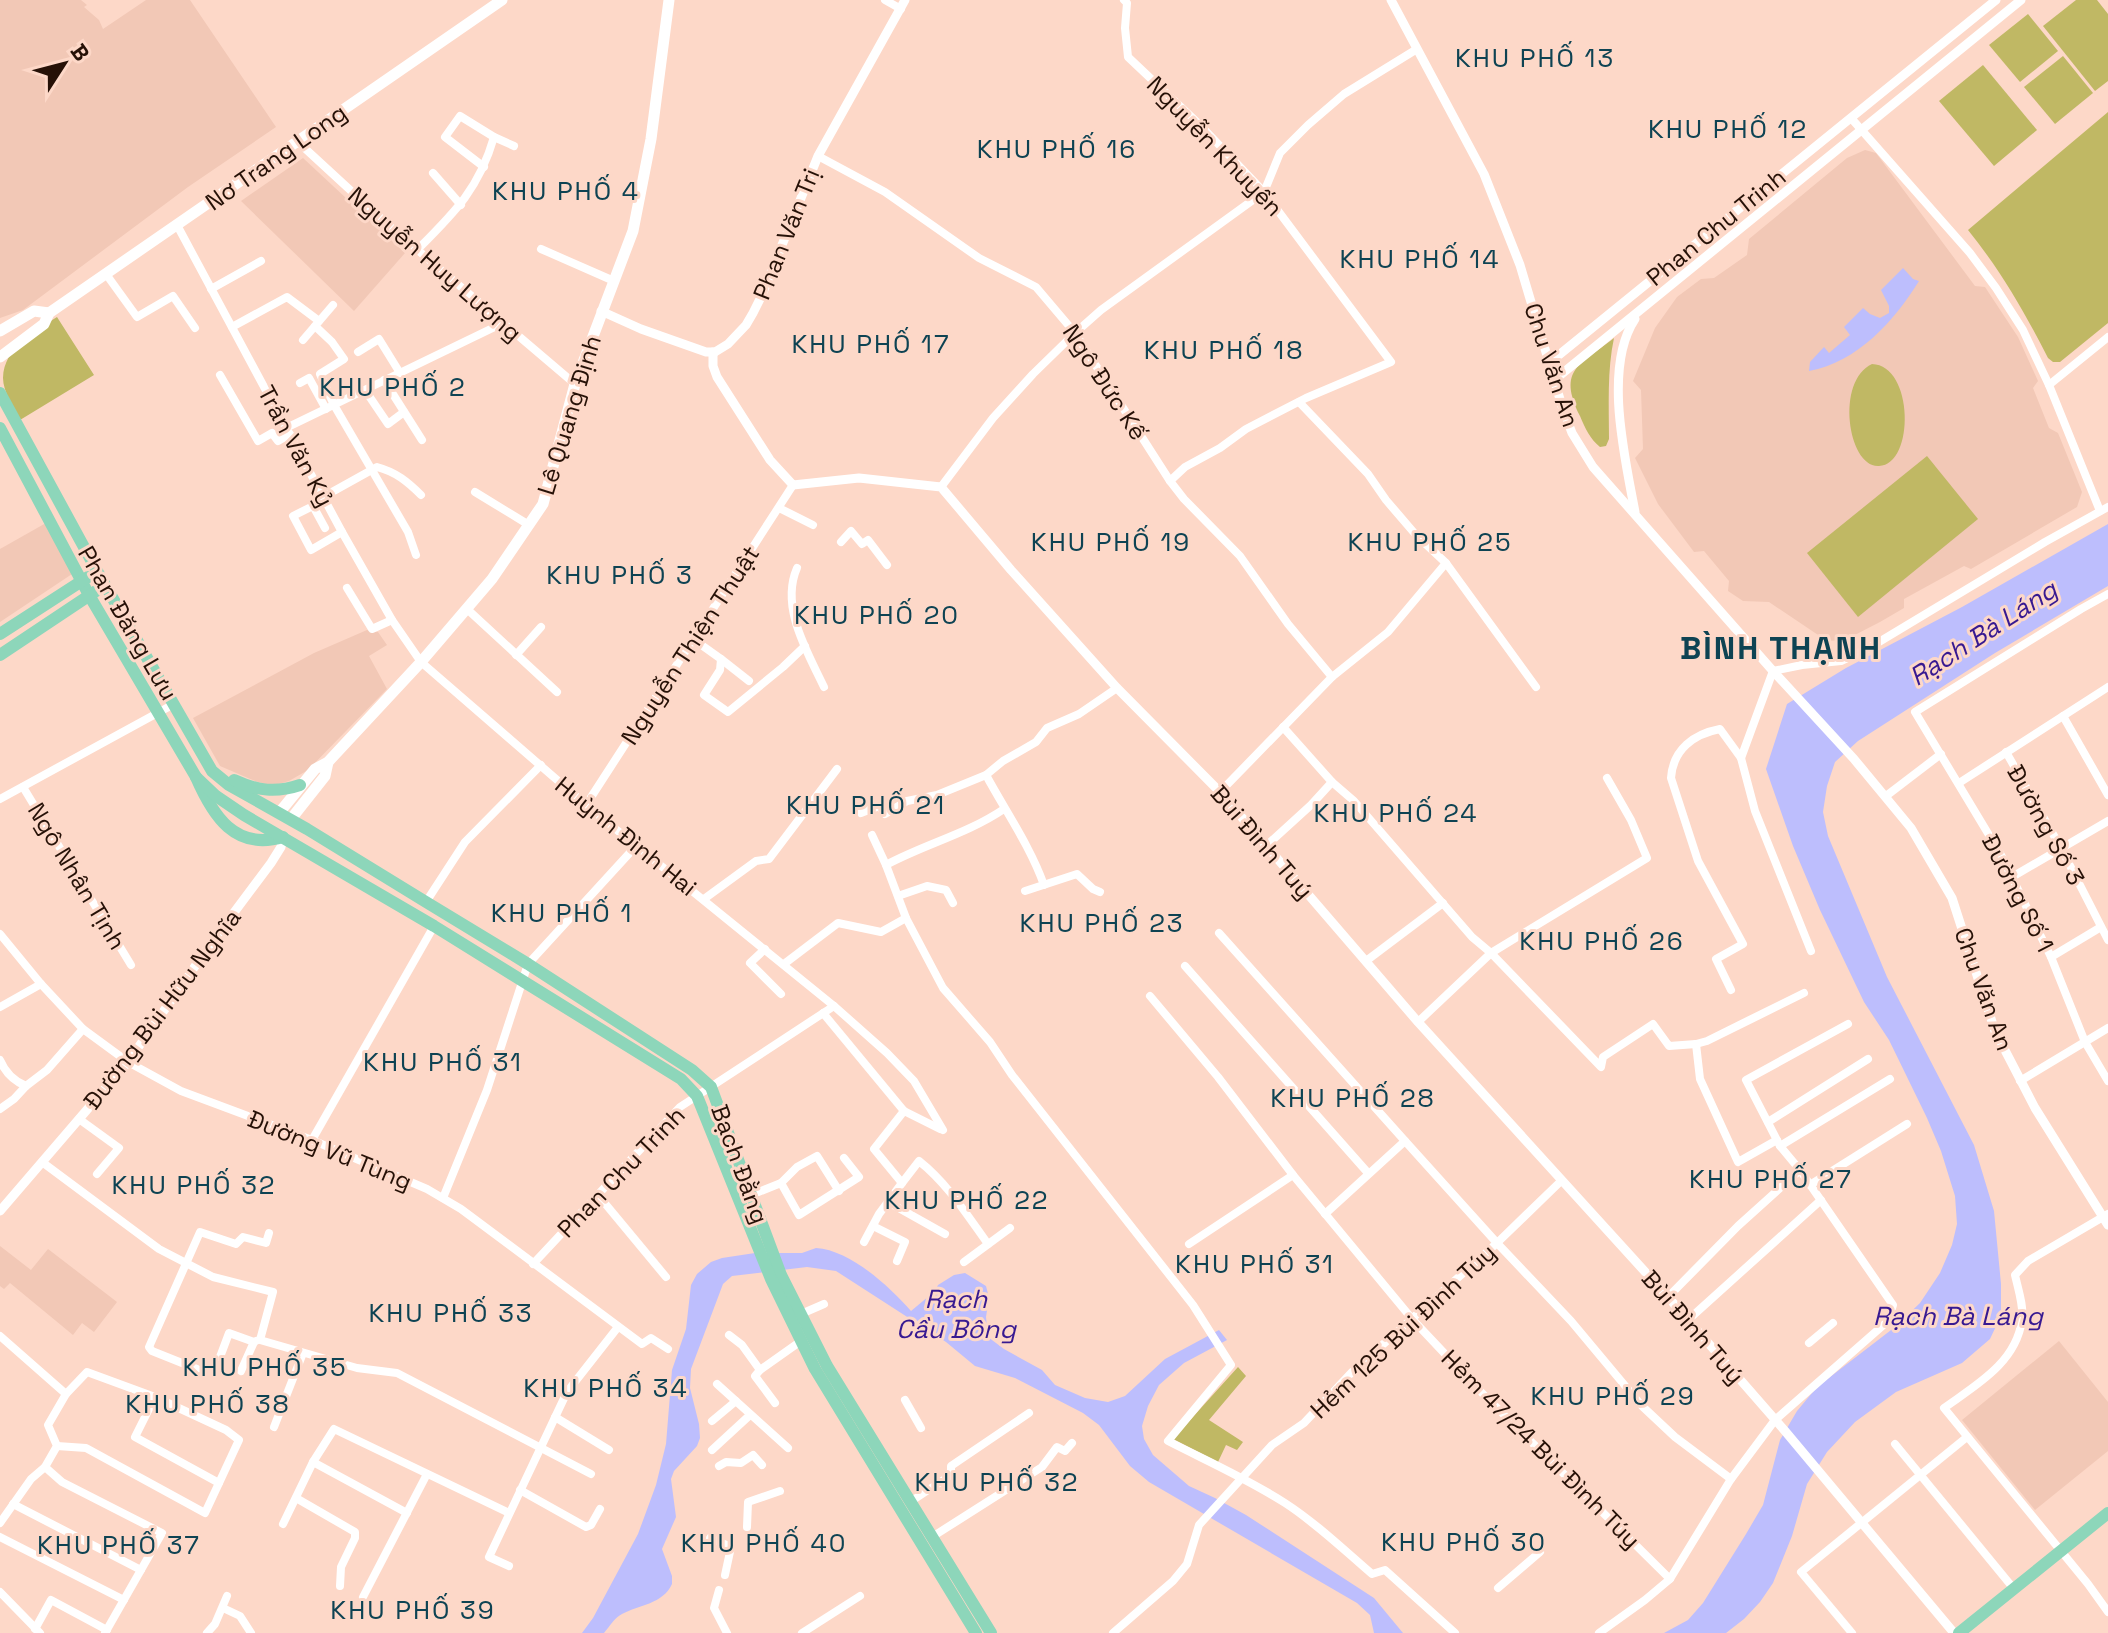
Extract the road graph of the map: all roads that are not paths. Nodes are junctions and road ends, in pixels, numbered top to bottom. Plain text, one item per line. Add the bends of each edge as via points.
1 (502, 0) edge
2 (669, 0) edge
3 (885, 0) edge
4 (1124, 0) edge
5 (1391, 0) edge
6 (1996, 0) edge
7 (2021, 0) edge
8 (903, 4) edge
9 (1958, 31) junction
10 (1968, 43) junction
11 (1417, 49) junction
12 (1851, 118) junction
13 (1862, 130) junction
14 (494, 137) junction
15 (298, 142) junction
16 (514, 146) dead end
17 (818, 156) junction
18 (484, 167) junction
19 (433, 173) dead end
20 (1264, 192) junction
21 (461, 205) junction
22 (177, 225) junction
23 (1707, 235) junction
24 (1717, 248) junction
25 (541, 249) dead end
26 (417, 250) junction
27 (261, 261) dead end
28 (106, 274) junction
29 (614, 281) junction
30 (211, 289) junction
31 (333, 305) dead end
32 (1642, 309) junction
33 (601, 311) junction
34 (49, 313) junction
35 (503, 323) junction
36 (317, 324) junction
37 (232, 327) junction
38 (195, 328) dead end
39 (0, 331) edge
40 (1075, 333) junction
41 (2108, 337) edge
42 (303, 340) dead end
43 (358, 352) dead end
44 (713, 352) junction
45 (0, 357) edge
46 (1549, 363) junction
47 (400, 373) junction
48 (220, 375) dead end
49 (384, 380) junction
50 (1553, 381) junction
51 (300, 383) dead end
52 (575, 384) junction
53 (2049, 385) junction
54 (365, 390) junction
55 (0, 393) edge
56 (1299, 402) junction
57 (330, 407) junction
58 (404, 412) junction
59 (0, 428) edge
60 (288, 431) junction
61 (422, 440) dead end
62 (372, 469) junction
63 (1170, 481) junction
64 (793, 485) junction
65 (941, 487) junction
66 (475, 492) dead end
67 (421, 495) dead end
68 (323, 497) junction
69 (779, 508) junction
70 (2104, 509) edge
71 (1636, 515) junction
72 (529, 525) junction
73 (813, 525) dead end
74 (325, 528) dead end
75 (342, 532) junction
76 (841, 542) dead end
77 (416, 555) dead end
78 (1446, 563) junction
79 (887, 565) dead end
80 (797, 568) dead end
81 (97, 571) junction
82 (82, 580) junction
83 (105, 585) junction
84 (347, 588) dead end
85 (2108, 594) edge
86 (89, 595) junction
87 (467, 609) junction
88 (392, 620) junction
89 (541, 627) dead end
90 (0, 634) edge
91 (693, 639) junction
92 (805, 646) junction
93 (0, 655) edge
94 (516, 655) junction
95 (721, 659) junction
96 (421, 662) junction
97 (1773, 671) junction
98 (1332, 677) junction
99 (749, 681) dead end
100 (824, 687) dead end
101 (1536, 687) dead end
102 (2108, 687) edge
103 (1117, 688) junction
104 (557, 692) dead end
105 (174, 704) junction
106 (158, 712) junction
107 (2063, 716) junction
108 (1283, 727) junction
109 (2006, 752) junction
110 (1941, 754) junction
111 (1741, 758) junction
112 (328, 762) junction
113 (541, 765) junction
114 (837, 769) dead end
115 (212, 771) junction
116 (986, 775) junction
117 (196, 777) junction
118 (1607, 778) dead end
119 (1332, 782) junction
120 (1959, 783) junction
121 (300, 785) junction
122 (23, 787) junction
123 (1220, 792) junction
124 (2108, 795) edge
125 (1886, 796) junction
126 (0, 799) edge
127 (586, 805) junction
128 (1004, 809) junction
129 (861, 813) dead end
130 (285, 816) junction
131 (2108, 822) edge
132 (269, 828) junction
133 (872, 835) dead end
134 (283, 837) junction
135 (636, 846) junction
136 (1266, 846) junction
137 (2061, 848) junction
138 (886, 865) junction
139 (2012, 877) junction
140 (1044, 885) junction
141 (1025, 891) dead end
142 (1100, 892) dead end
143 (898, 896) junction
144 (704, 899) junction
145 (426, 902) junction
146 (953, 903) dead end
147 (1443, 903) junction
148 (906, 918) junction
149 (434, 926) junction
150 (2101, 927) junction
151 (1219, 933) dead end
152 (1, 938) edge
153 (2108, 940) edge
154 (765, 949) junction
155 (1811, 951) dead end
156 (1491, 953) junction
157 (2051, 957) junction
158 (1366, 961) junction
159 (528, 964) junction
160 (784, 964) junction
161 (131, 965) dead end
162 (1185, 966) dead end
163 (522, 982) junction
164 (41, 984) junction
165 (1731, 990) dead end
166 (1804, 993) dead end
167 (781, 994) dead end
168 (1150, 996) dead end
169 (834, 1006) junction
170 (0, 1007) edge
171 (823, 1013) junction
172 (1418, 1022) junction
173 (1848, 1024) dead end
174 (2108, 1028) edge
175 (83, 1029) junction
176 (2085, 1042) junction
177 (1696, 1044) junction
178 (1868, 1059) dead end
179 (0, 1060) edge
180 (128, 1062) junction
181 (1890, 1079) dead end
182 (2020, 1081) junction
183 (2108, 1081) edge
184 (26, 1086) junction
185 (711, 1087) junction
186 (697, 1096) junction
187 (0, 1109) edge
188 (904, 1111) junction
189 (79, 1119) junction
190 (1768, 1122) junction
191 (1907, 1124) dead end
192 (312, 1140) junction
193 (1405, 1141) junction
194 (1778, 1143) junction
195 (844, 1158) dead end
196 (42, 1162) junction
197 (1800, 1170) junction
198 (1368, 1173) junction
199 (97, 1174) dead end
200 (1293, 1175) junction
201 (1561, 1181) junction
202 (781, 1183) junction
203 (902, 1183) junction
204 (1810, 1185) junction
205 (839, 1191) junction
206 (598, 1195) junction
207 (751, 1195) junction
208 (443, 1198) junction
209 (1821, 1200) junction
210 (888, 1202) junction
211 (0, 1211) edge
212 (1325, 1214) junction
213 (2106, 1219) edge
214 (873, 1226) junction
215 (1010, 1228) dead end
216 (269, 1233) dead end
217 (945, 1234) dead end
218 (864, 1242) dead end
219 (1497, 1243) junction
220 (763, 1244) junction
221 (988, 1244) junction
222 (1189, 1244) dead end
223 (897, 1261) dead end
224 (964, 1262) dead end
225 (185, 1263) junction
226 (533, 1264) junction
227 (666, 1277) dead end
228 (776, 1277) junction
229 (1668, 1297) junction
230 (824, 1304) dead end
231 (801, 1314) junction
232 (1413, 1320) junction
233 (1688, 1320) junction
234 (1833, 1323) dead end
235 (618, 1327) junction
236 (729, 1335) dead end
237 (0, 1336) edge
238 (257, 1341) junction
239 (801, 1341) junction
240 (1809, 1343) dead end
241 (668, 1349) dead end
242 (303, 1353) junction
243 (220, 1357) dead end
244 (197, 1369) dead end
245 (760, 1370) junction
246 (241, 1371) dead end
247 (717, 1384) dead end
248 (66, 1394) junction
249 (155, 1397) junction
250 (905, 1400) dead end
251 (736, 1401) junction
252 (775, 1403) dead end
253 (1029, 1413) dead end
254 (750, 1415) junction
255 (555, 1417) junction
256 (1775, 1420) junction
257 (712, 1421) dead end
258 (274, 1427) dead end
259 (921, 1428) dead end
260 (1967, 1437) junction
261 (1072, 1443) dead end
262 (1895, 1444) dead end
263 (57, 1446) junction
264 (540, 1448) junction
265 (788, 1448) dead end
266 (609, 1450) dead end
267 (712, 1450) dead end
268 (313, 1462) junction
269 (762, 1465) dead end
270 (719, 1466) dead end
271 (45, 1467) junction
272 (427, 1474) junction
273 (591, 1474) dead end
274 (1920, 1475) junction
275 (1241, 1478) junction
276 (1731, 1479) junction
277 (219, 1483) junction
278 (520, 1490) junction
279 (780, 1491) dead end
280 (296, 1498) junction
281 (910, 1502) junction
282 (13, 1504) junction
283 (600, 1509) dead end
284 (407, 1513) junction
285 (509, 1513) junction
286 (2108, 1513) edge
287 (1861, 1522) junction
288 (0, 1523) edge
289 (283, 1524) dead end
290 (747, 1527) dead end
291 (0, 1537) edge
292 (710, 1538) dead end
293 (926, 1540) junction
294 (2060, 1550) junction
295 (1540, 1552) dead end
296 (509, 1566) dead end
297 (141, 1570) junction
298 (725, 1575) dead end
299 (1670, 1579) junction
300 (340, 1586) dead end
301 (1498, 1588) dead end
302 (2014, 1589) junction
303 (719, 1590) dead end
304 (0, 1592) edge
305 (227, 1596) dead end
306 (860, 1596) dead end
307 (363, 1597) dead end
308 (124, 1600) junction
309 (223, 1608) junction
310 (2108, 1612) edge
311 (38, 1631) edge
312 (106, 1631) edge
313 (207, 1633) edge
314 (251, 1633) edge
315 (727, 1633) edge
316 (802, 1633) edge
317 (976, 1633) edge
318 (991, 1633) edge
319 (1113, 1633) edge
320 (1455, 1633) edge
321 (1599, 1633) edge
322 (1852, 1633) edge
323 (1957, 1633) edge

1 - 15 main road, Nơ Trang Long
2 - 29 main road, Lê Quang Định via 633,231
3 - 8 street
4 - 20 street, Nguyễn Khuyến via 1128,57
5 - 11 street, Chu Văn An
6 - 9 street, Phan Chu Trinh
7 - 10 street, Phan Chu Trinh
8 - 17 street, Phan Văn Trị
9 - 10 street
9 - 12 street, Phan Chu Trinh
10 - 13 street, Phan Chu Trinh
11 - 20 street via 1344,94 1308,125 1280,153
11 - 46 street, Chu Văn An via 1484,174 1520,265
12 - 13 street
12 - 23 street, Phan Chu Trinh
13 - 24 street, Phan Chu Trinh
13 - 53 street via 1996,288
14 - 16 street
14 - 18 street
14 - 18 street via 460,116 445,137
15 - 22 main road, Nơ Trang Long
15 - 26 street, Nguyễn Huy Lượng
17 - 40 street, Ngô Đức Kế via 885,192 979,258 1036,287
17 - 44 street, Phan Văn Trị via 753,313 728,344
18 - 21 street
19 - 21 street
20 - 40 street
20 - 56 street, Nguyễn Khuyến via 1391,362
21 - 26 street
22 - 28 main road, Nơ Trang Long
22 - 30 street, Trần Văn Kỷ
23 - 24 street
23 - 46 street, Phan Chu Trinh
24 - 32 street, Phan Chu Trinh
25 - 29 street
26 - 35 street, Nguyễn Huy Lượng
27 - 30 street
28 - 34 main road, Nơ Trang Long
28 - 38 street via 137,317 173,296
29 - 33 main road, Lê Quang Định
30 - 37 street, Trần Văn Kỷ
31 - 36 street
32 - 50 street, Phan Chu Trinh
32 - 71 street, Phan Chu Trinh via 1621,352 1619,391 1620,431
33 - 44 street
33 - 52 main road, Lê Quang Định
34 - 39 main road, Nơ Trang Long via 34,311
34 - 45 main road, Nơ Trang Long via 44,324
35 - 47 street
35 - 52 street, Nguyễn Huy Lượng
36 - 37 street via 287,297
36 - 42 street
36 - 57 street via 344,359 320,374
37 - 60 street, Trần Văn Kỷ
40 - 63 street, Ngô Đức Kế
40 - 65 street via 993,418
41 - 53 street
43 - 47 street via 379,339
44 - 64 street via 717,377 770,460
46 - 50 street, Chu Văn An
47 - 49 street
48 - 60 street via 258,441 272,433 278,441
49 - 54 street
49 - 58 street
50 - 71 street, Chu Văn An via 1572,433 1593,467
51 - 57 street via 309,378
52 - 72 main road, Lê Quang Định via 543,504
53 - 70 street
54 - 57 street
54 - 58 street via 388,424
55 - 81 main road, Phan Đăng Lưu
56 - 63 street via 1246,429
56 - 78 street
57 - 60 street
57 - 62 street
58 - 61 street
59 - 82 main road, Phan Đăng Lưu
60 - 68 street, Trần Văn Kỷ
62 - 67 street via 389,470
62 - 68 street
62 - 77 street
63 - 98 street, Ngô Đức Kế via 1240,556
64 - 65 street via 859,478
64 - 69 street, Nguyễn Thiện Thuật
65 - 103 street, Bùi Đình Tuý
66 - 72 street
68 - 75 street, Trần Văn Kỷ
69 - 73 street
69 - 91 street, Nguyễn Thiện Thuật
70 - 97 street via 1869,648 1841,661
71 - 97 street, Chu Văn An
72 - 87 main road, Lê Quang Định
74 - 75 street via 313,506 293,516 311,550
75 - 88 street, Trần Văn Kỷ
76 - 79 street via 851,531 862,544 868,540
78 - 98 street via 1388,632
78 - 101 street
80 - 92 street via 791,604
81 - 82 main road
81 - 83 main road, Phan Đăng Lưu
82 - 86 main road, Phan Đăng Lưu
82 - 90 main road
83 - 86 main road
83 - 105 main road, Phan Đăng Lưu
84 - 88 street via 372,629
85 - 110 street, Đường Số 1 via 1915,712
86 - 93 main road
86 - 106 main road, Phan Đăng Lưu
87 - 94 street
87 - 96 main road, Lê Quang Định
88 - 96 street, Trần Văn Kỷ
89 - 94 street
91 - 95 street
91 - 127 street, Nguyễn Thiện Thuật
92 - 95 street via 728,712 704,695
92 - 100 street
94 - 104 street
95 - 99 street
96 - 112 main road, Lê Quang Định
96 - 113 street, Huỳnh Đình Hai
97 - 111 street
97 - 125 street, Chu Văn An
98 - 108 street
102 - 107 street
103 - 116 street via 1047,728 1036,742
103 - 123 street, Bùi Đình Tuý
105 - 106 street
105 - 115 main road, Phan Đăng Lưu
106 - 117 main road, Phan Đăng Lưu
106 - 122 street
107 - 109 street
107 - 124 street
108 - 119 street
108 - 123 street
109 - 120 street
109 - 137 street, Đường Số 3
110 - 120 street, Đường Số 1
110 - 125 street
111 - 155 street via 1755,811
111 - 165 street via 1720,729 1702,732 1685,745 1672,765 1671,778 1698,861 1743,944 1716,959
112 - 121 main road, Lê Quang Định
112 - 130 main road, Lê Quang Định via 325,776
113 - 127 street, Huỳnh Đình Hai
113 - 145 street via 465,842
114 - 144 street via 769,859 756,861
115 - 121 main road via 265,791
115 - 130 main road, Phan Đăng Lưu
116 - 128 street
116 - 129 street via 907,801 885,814 879,806
117 - 132 main road, Phan Đăng Lưu via 216,796
117 - 134 main road, Phan Đăng Lưu via 230,829 257,842
118 - 156 street via 1647,858
119 - 136 street
119 - 147 street
120 - 139 street, Đường Số 1
121 - 130 main road, Lê Quang Định
122 - 126 street
122 - 161 street, Ngô Nhân Tịnh
123 - 136 street, Bùi Đình Tuý
125 - 182 street, Chu Văn An via 1952,898 1995,1031
127 - 135 street, Huỳnh Đình Hai
128 - 138 street
128 - 140 street via 1022,833
130 - 132 main road
130 - 134 main road
130 - 145 main road, Bạch Đằng
131 - 137 street
132 - 134 main road, Phan Đăng Lưu
133 - 138 street
134 - 149 main road, Bạch Đằng
134 - 180 street, Đường Bùi Hữu Nghĩa via 271,863
135 - 144 street, Huỳnh Đình Hai
135 - 159 street
136 - 158 street, Bùi Đình Tuý
137 - 139 street
137 - 150 street, Đường Số 3
138 - 143 street
139 - 157 street, Đường Số 1
140 - 141 street
140 - 142 street via 1077,874
143 - 146 street via 927,886 946,890
143 - 148 street
144 - 154 street, Huỳnh Đình Hai
145 - 159 main road, Bạch Đằng
147 - 156 street
147 - 158 street
148 - 160 street via 881,932 838,923
148 - 275 street via 943,988 1197,1311 1231,1365 1168,1441
149 - 163 main road, Bạch Đằng
149 - 192 street
150 - 153 street, Đường Số 3
150 - 157 street
151 - 193 street
152 - 164 street, Đường Vũ Tùng
154 - 160 street, Huỳnh Đình Hai
154 - 167 street via 750,963
156 - 172 street
156 - 177 street via 1601,1067 1603,1057 1653,1024 1669,1046
157 - 176 street, Đường Số 1
158 - 172 street, Bùi Đình Tuý
159 - 163 street
159 - 185 main road, Bạch Đằng
160 - 169 street, Huỳnh Đình Hai
162 - 198 street
163 - 186 main road, Bạch Đằng via 681,1079
163 - 208 street via 487,1090
164 - 170 street
164 - 175 street, Đường Vũ Tùng
166 - 177 street
168 - 200 street, Hẻm 47/24 Bùi Đình Túy
169 - 171 street, Phan Chu Trinh
169 - 188 street, Huỳnh Đình Hai via 914,1081 943,1130
171 - 185 street, Phan Chu Trinh
171 - 188 street
172 - 201 street, Bùi Đình Tuý
173 - 190 street via 1746,1080
174 - 176 street
175 - 180 street, Đường Vũ Tùng
175 - 184 street
176 - 182 street
176 - 183 street, Đường Số 1
177 - 194 street via 1700,1079 1738,1162
178 - 190 street
179 - 184 street via 3,1069
180 - 189 street, Đường Bùi Hữu Nghĩa
180 - 192 street, Đường Vũ Tùng via 181,1091
181 - 194 street
182 - 213 street, Chu Văn An
184 - 187 street
185 - 186 street, Phan Chu Trinh
185 - 207 main road, Bạch Đằng
186 - 206 street, Phan Chu Trinh via 680,1107
186 - 220 main road, Bạch Đằng
188 - 203 street via 874,1149
189 - 196 street, Đường Bùi Hữu Nghĩa
189 - 199 street via 119,1148
190 - 194 street
191 - 204 street
192 - 208 street, Đường Vũ Tùng
193 - 198 street
193 - 219 street
194 - 197 street
195 - 205 street via 859,1177
196 - 211 street, Đường Bùi Hữu Nghĩa
196 - 225 street
197 - 204 street
197 - 229 street
198 - 212 street
200 - 212 street, Hẻm 47/24 Bùi Đình Túy
200 - 222 street
201 - 219 street, Hẻm 125 Bùi Đình Túy
201 - 229 street, Bùi Đình Tuý
202 - 205 street via 799,1215
202 - 205 street via 817,1156
202 - 207 street
203 - 210 street
203 - 221 street via 919,1161 957,1200
204 - 209 street
206 - 226 street, Phan Chu Trinh
206 - 227 street
207 - 220 main road, Bạch Đằng
208 - 226 street, Đường Vũ Tùng
209 - 233 street
209 - 256 street via 1893,1305 1888,1321
210 - 214 street
210 - 217 street
212 - 232 street, Hẻm 47/24 Bùi Đình Túy
213 - 260 street via 2028,1261 2015,1275 2023,1317 2011,1349 1988,1376 1944,1408
214 - 218 street
214 - 223 street via 905,1242
215 - 221 street
216 - 225 street via 266,1243 243,1237 236,1244 200,1232
219 - 232 street, Hẻm 125 Bùi Đình Túy
219 - 276 street via 1642,1406
220 - 228 main road, Bạch Đằng
221 - 224 street
225 - 238 street via 213,1277 273,1292
225 - 244 street via 149,1347
226 - 235 street, Đường Vũ Tùng
228 - 231 main road, Bạch Đằng
228 - 239 main road, Bạch Đằng
229 - 233 street, Bùi Đình Tuý
230 - 231 street
231 - 281 main road, Bạch Đằng
232 - 275 street, Hẻm 125 Bùi Đình Túy
232 - 299 street, Hẻm 47/24 Bùi Đình Túy
233 - 256 street, Bùi Đình Tuý
234 - 240 street
235 - 241 street, Đường Vũ Tùng via 642,1344 651,1338
235 - 255 street via 567,1392
236 - 245 street
237 - 248 street
238 - 242 street
238 - 243 street via 229,1333
238 - 246 street
239 - 245 street
239 - 293 main road, Bạch Đằng
242 - 258 street
242 - 264 street via 397,1373
245 - 252 street via 755,1376
247 - 251 street
248 - 249 street via 87,1372
248 - 263 street via 48,1425
249 - 277 street via 135,1437
249 - 277 street via 239,1440
250 - 259 street
251 - 254 street
251 - 257 street
253 - 281 street via 951,1466 951,1475
254 - 265 street
254 - 267 street
255 - 264 street
255 - 266 street
256 - 276 street
256 - 287 street, Bùi Đình Tuý
260 - 274 street
260 - 294 street
261 - 293 street via 1065,1451 1057,1447 1042,1467
262 - 274 street
263 - 271 street
263 - 277 street via 86,1448 205,1513
264 - 273 street
264 - 278 street
268 - 272 street via 334,1429
268 - 280 street
268 - 284 street
269 - 270 street via 753,1455
271 - 282 street
271 - 297 street via 62,1482 162,1533
272 - 284 street
272 - 285 street
274 - 287 street
274 - 302 street
275 - 319 street, Hẻm 125 Bùi Đình Túy via 1199,1525 1187,1564 1173,1581
275 - 320 street via 1287,1504 1372,1574 1385,1570
276 - 299 street
278 - 283 street via 586,1527
278 - 285 street
279 - 290 street via 748,1502
280 - 289 street
280 - 300 street via 355,1532 341,1567
281 - 293 main road, Bạch Đằng
282 - 288 street
282 - 297 street
284 - 307 street
285 - 296 street via 489,1557
286 - 294 main road
287 - 322 street via 1801,1572
287 - 323 street
291 - 308 street
292 - 298 street via 731,1547
293 - 317 main road, Bạch Đằng
293 - 318 main road, Bạch Đằng
294 - 302 main road
294 - 310 street
295 - 301 street
297 - 308 street
299 - 321 street
302 - 323 main road
303 - 315 street via 714,1608
304 - 311 street
305 - 309 street
306 - 316 street
308 - 312 street
309 - 313 street
309 - 314 street via 240,1616
311 - 312 street via 51,1600

